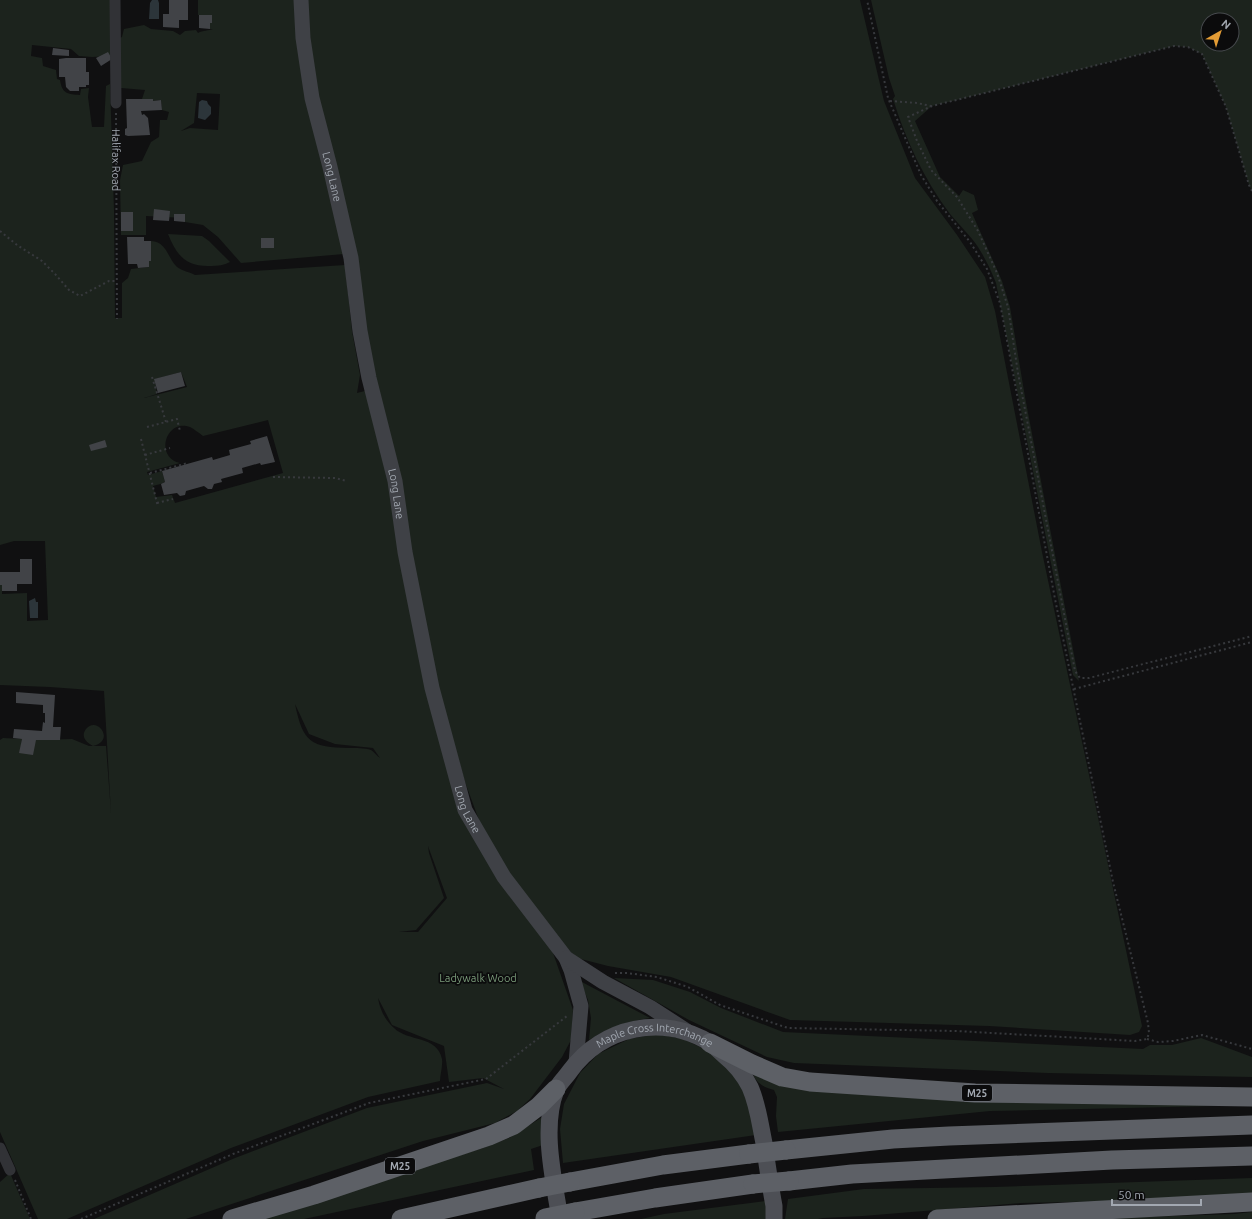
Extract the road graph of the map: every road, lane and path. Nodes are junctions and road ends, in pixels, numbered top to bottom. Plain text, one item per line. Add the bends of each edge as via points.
1 (115, 0) edge
2 (300, 0) edge
3 (866, 0) edge
4 (890, 102) junction
5 (116, 103) joint
6 (932, 106) junction
7 (1252, 191) edge
8 (0, 231) edge
9 (117, 281) junction
10 (117, 320) dead end
11 (152, 377) dead end
12 (166, 422) junction
13 (147, 427) dead end
14 (180, 431) dead end
15 (141, 439) dead end
16 (170, 448) dead end
17 (145, 455) junction
18 (187, 458) dead end
19 (150, 473) junction
20 (273, 477) dead end
21 (347, 481) dead end
22 (173, 499) dead end
23 (157, 503) junction
24 (158, 507) dead end
25 (1252, 636) edge
26 (1252, 642) edge
27 (1074, 688) junction
28 (566, 958) junction
29 (603, 982) junction
30 (581, 1006) junction
31 (691, 1034) junction
32 (1147, 1039) junction
33 (710, 1043) junction
34 (1252, 1049) edge
35 (576, 1063) junction
36 (556, 1089) junction
37 (1252, 1097) edge
38 (1252, 1125) edge
39 (0, 1148) edge
40 (1252, 1156) edge
41 (10, 1170) joint
42 (1252, 1202) edge
43 (555, 1217) edge
44 (31, 1219) edge
45 (81, 1219) edge
46 (232, 1219) edge
47 (401, 1219) edge
48 (774, 1219) edge
49 (937, 1219) edge

1 - 5 street
2 - 28 street, Long Lane via 312,98 350,258 360,331 395,482 405,552 432,688 465,810 504,877
3 - 4 path
4 - 6 path
4 - 27 path via 921,175 987,269 1000,303
5 - 9 path, Halifax Road
6 - 7 path via 1174,46 1188,47 1202,54 1226,107
6 - 25 path via 908,117 931,170 957,197 978,231 997,273 1008,307 1075,671 1080,678 1089,678
8 - 9 path via 42,261 69,290 80,296 109,281
9 - 10 path, Halifax Road
11 - 12 path
12 - 13 path
12 - 14 path via 177,419
15 - 17 path
16 - 17 path
17 - 19 path
18 - 19 path via 188,463
19 - 23 path
20 - 21 path via 335,478
22 - 23 path
23 - 24 path
26 - 27 path
27 - 32 path via 1113,882 1148,1023
28 - 29 street, Long Lane
28 - 30 street, Long Lane
29 - 31 street, Long Lane via 650,1007
29 - 32 path via 608,973 657,977 688,987 720,1004 788,1028 956,1031 1135,1041
30 - 35 street, Long Lane
30 - 45 path via 486,1079 370,1103 233,1154
31 - 33 main road, Maple Cross Interchange
31 - 35 main road, Maple Cross Interchange via 672,1028 652,1026 621,1032 594,1046
32 - 34 path via 1173,1042 1202,1035
33 - 37 highway, M25 via 782,1077 810,1082 975,1093
33 - 48 main road, Maple Cross Interchange via 733,1063 750,1086 758,1108
35 - 36 main road, Maple Cross Interchange
36 - 43 main road, Maple Cross Interchange via 550,1119
36 - 46 highway, M25 via 514,1126 314,1195
38 - 47 highway, bridge via 893,1139 749,1154 663,1165 570,1182
39 - 41 street
40 - 43 highway, bridge via 1112,1160 876,1173 753,1184 655,1198
41 - 44 path
42 - 49 highway

